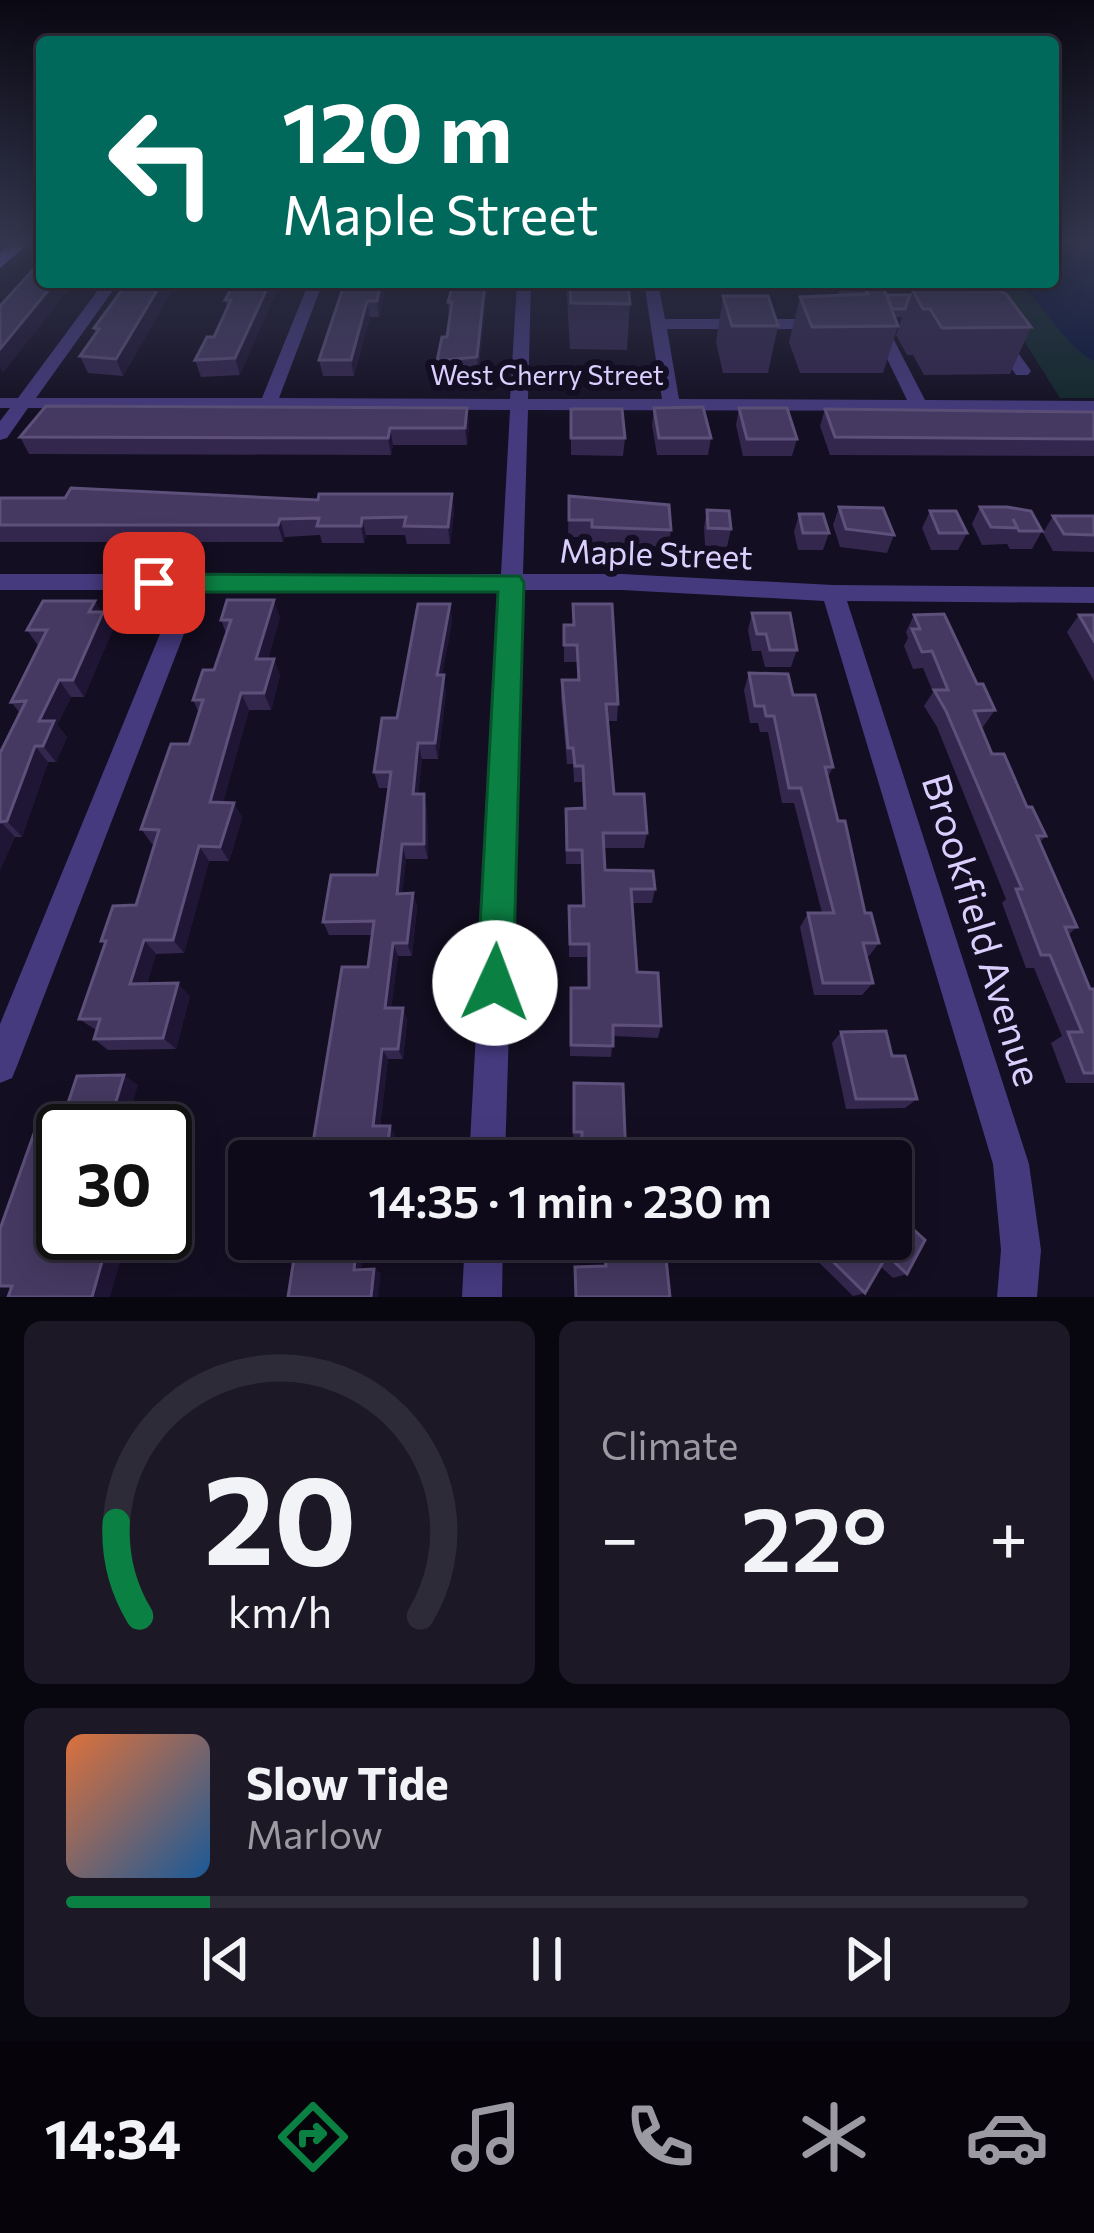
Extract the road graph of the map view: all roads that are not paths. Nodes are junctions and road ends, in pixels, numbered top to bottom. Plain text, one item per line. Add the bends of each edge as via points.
1 (95, 305) edge
2 (307, 305) edge
3 (523, 305) edge
4 (655, 305) edge
5 (868, 305) edge
6 (658, 324) junction
7 (878, 324) junction
8 (897, 324) edge
9 (987, 327) edge
10 (1022, 371) dead end
11 (0, 403) edge
12 (23, 403) junction
13 (268, 403) junction
14 (519, 403) junction
15 (671, 403) junction
16 (919, 406) junction
17 (1094, 406) edge
18 (0, 434) edge
19 (0, 582) edge
20 (192, 583) junction
21 (512, 583) junction
22 (833, 593) junction
23 (1094, 595) edge
24 (0, 1066) edge
25 (489, 1140) edge
26 (483, 1260) edge
27 (482, 1297) edge
28 (1017, 1297) edge

1 - 12 street
2 - 13 street
3 - 14 street
4 - 6 street
5 - 7 street
6 - 7 street
6 - 15 street
7 - 8 street
7 - 16 street
9 - 10 street
11 - 12 street, West Cherry Street
12 - 13 street, West Cherry Street
12 - 18 street
13 - 14 street, West Cherry Street
14 - 15 street, West Cherry Street
14 - 21 street
15 - 16 street, West Cherry Street
16 - 17 street, West Cherry Street
19 - 20 street, Maple Street
20 - 21 street, Maple Street
20 - 24 street
21 - 22 street, Maple Street
21 - 25 street
22 - 23 street, Maple Street
22 - 28 street, Brookfield Avenue via 1011,1164 1021,1250
26 - 27 street

